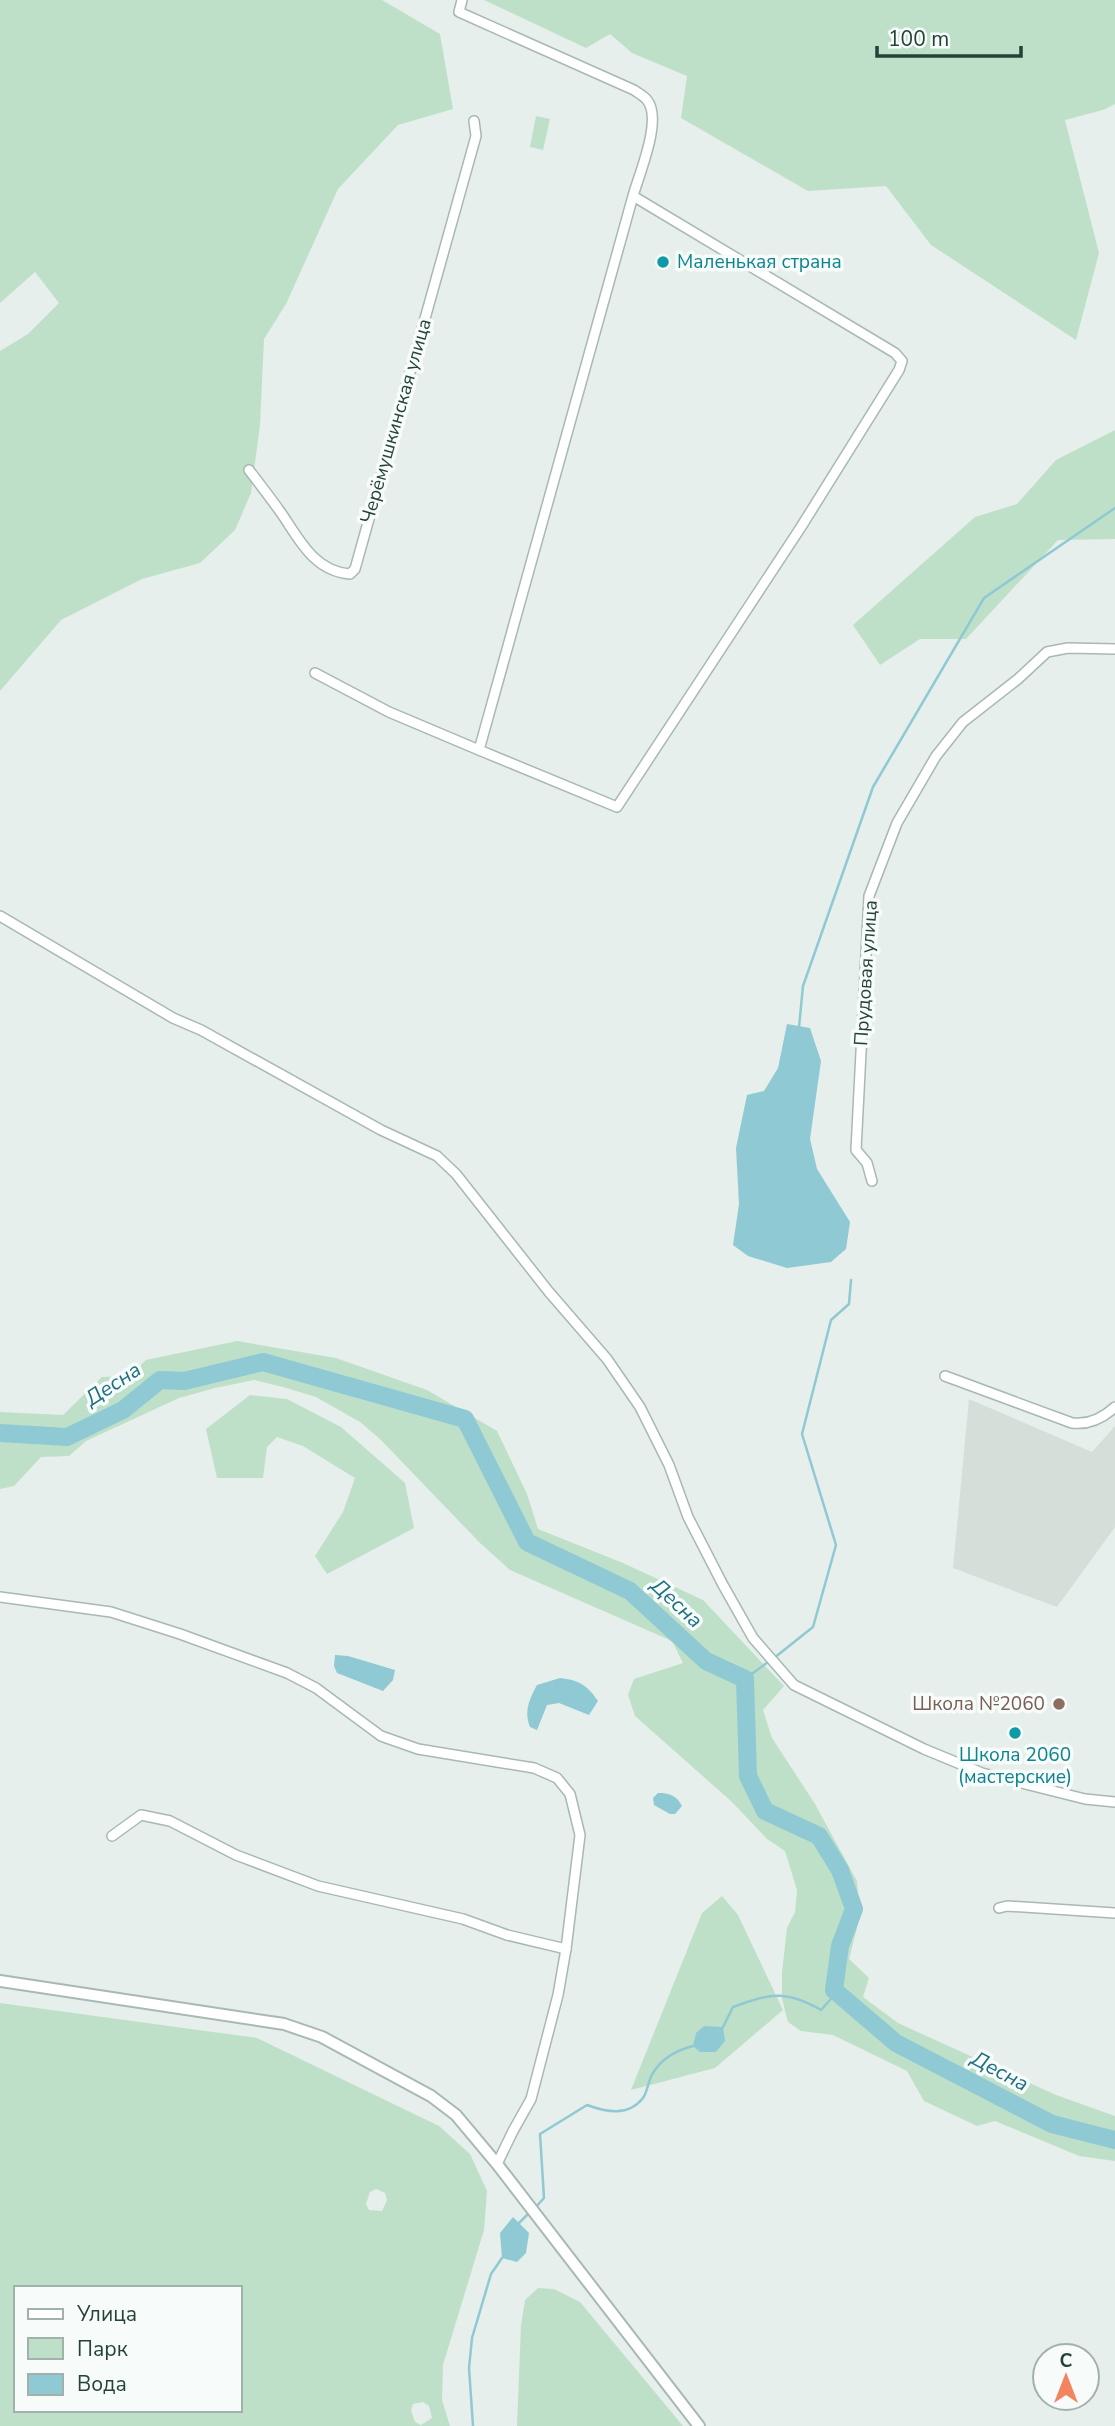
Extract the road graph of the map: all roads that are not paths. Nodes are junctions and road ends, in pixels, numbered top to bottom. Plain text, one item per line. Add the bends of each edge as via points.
1 (462, 0) edge
2 (474, 121) dead end
3 (633, 196) junction
4 (249, 470) dead end
5 (1115, 649) edge
6 (316, 673) dead end
7 (479, 750) junction
8 (0, 916) edge
9 (872, 1181) dead end
10 (945, 1376) dead end
11 (1115, 1407) edge
12 (0, 1597) edge
13 (1115, 1802) edge
14 (112, 1836) dead end
15 (999, 1908) dead end
16 (1115, 1913) edge
17 (566, 1949) junction
18 (0, 1981) edge
19 (497, 2164) junction
20 (699, 2426) edge

1 - 3 street via 459,12 634,90 647,101 652,127
2 - 4 street, Черёмушкинская улица via 476,136 355,569 350,574 340,573 322,565 291,532
3 - 7 street
3 - 7 street via 902,361 801,527 617,807
5 - 9 street, Прудовая улица via 1047,652 963,722 936,756 897,823 869,896 856,1150 867,1163
6 - 7 street via 389,712
8 - 13 street via 173,1018 438,1156 607,1359 639,1407 669,1465 694,1530 753,1638 794,1685 982,1773
10 - 11 street via 1072,1423 1086,1423
12 - 17 street via 111,1612 180,1634 287,1673 316,1688 381,1736 418,1749 534,1768 557,1778 570,1794 580,1835
14 - 17 street via 141,1815 170,1821 236,1855 318,1886 463,1919 507,1936
15 - 16 street
17 - 19 street via 531,2099
18 - 19 street via 284,2024 323,2037 431,2096 456,2115
19 - 20 street

